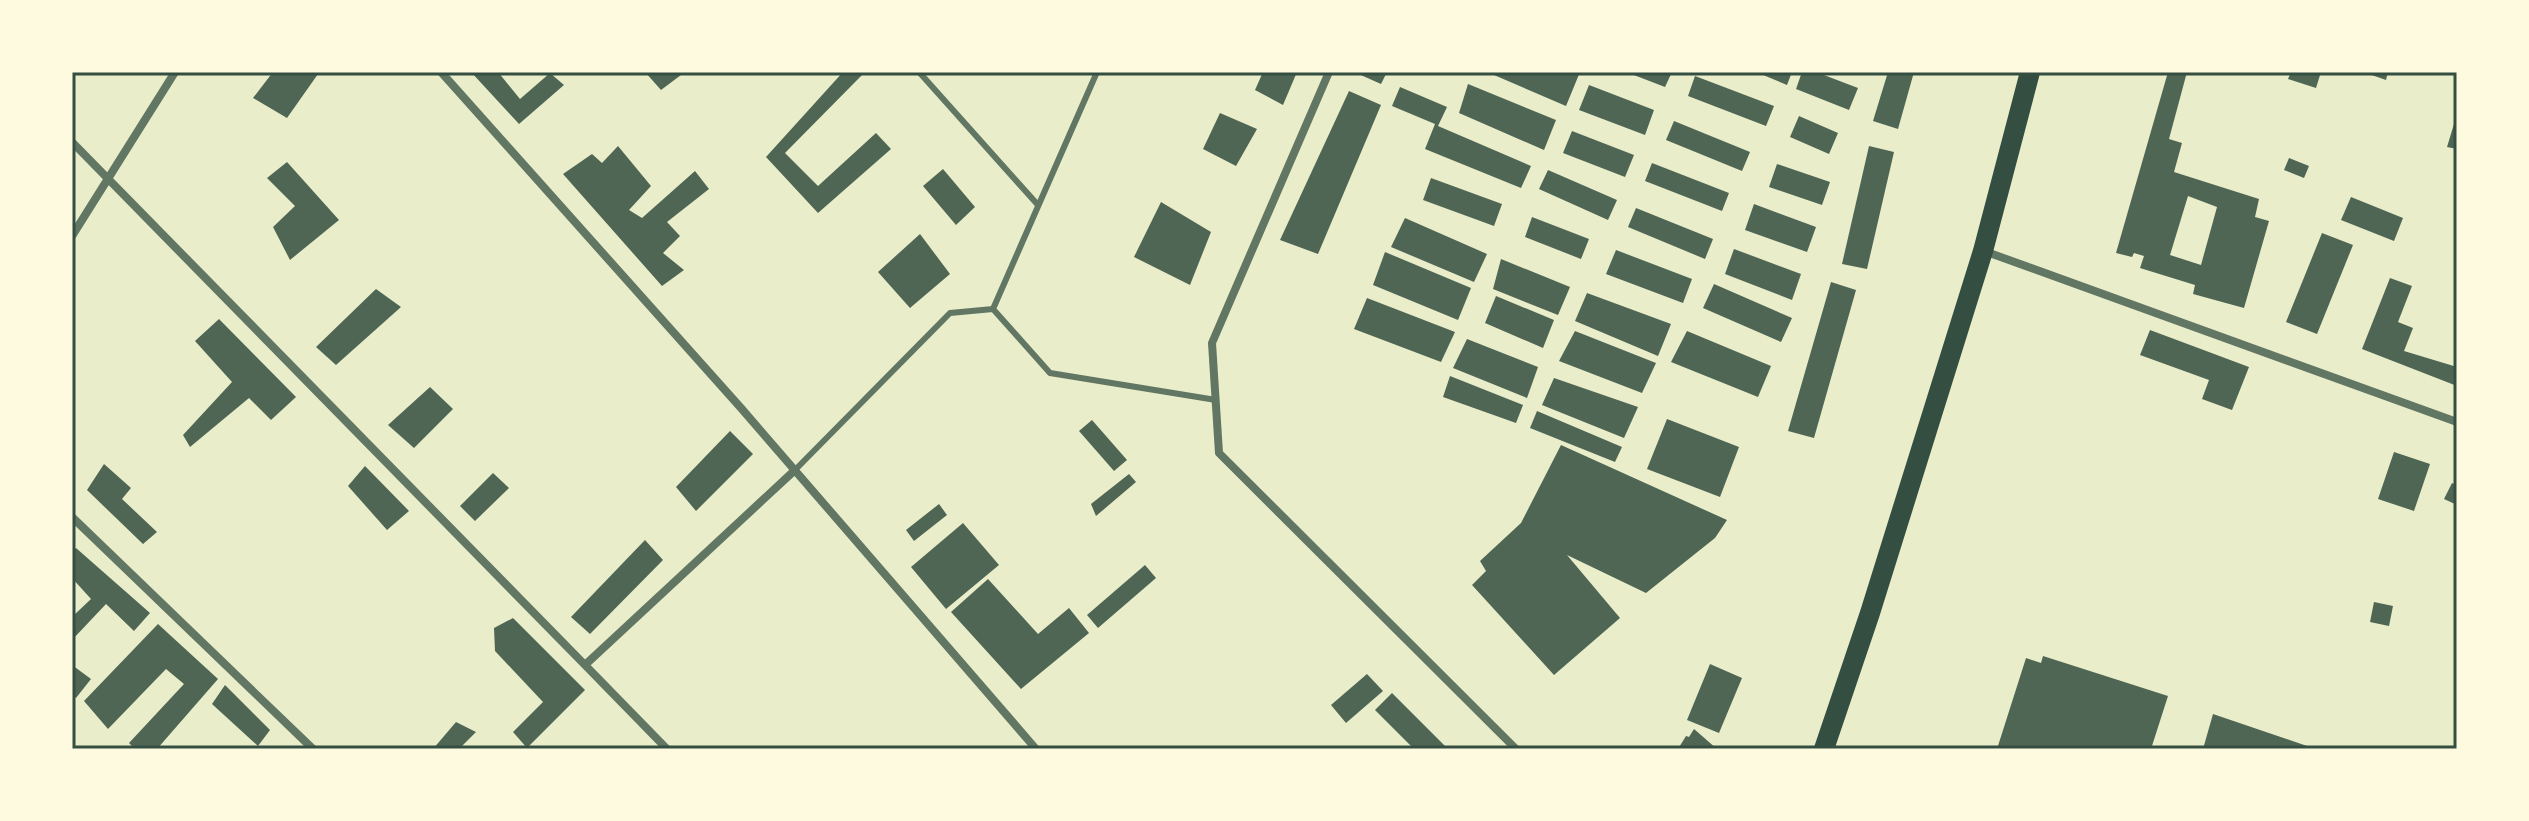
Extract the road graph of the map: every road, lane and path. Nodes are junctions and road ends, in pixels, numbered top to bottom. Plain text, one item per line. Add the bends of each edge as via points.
1 (175, 72) edge
2 (441, 72) edge
3 (919, 72) edge
4 (1097, 72) edge
5 (1329, 72) edge
6 (2030, 72) edge
7 (72, 142) edge
8 (109, 178) junction
9 (1038, 205) junction
10 (72, 236) edge
11 (1983, 251) junction
12 (993, 309) junction
13 (1216, 400) junction
14 (2457, 422) edge
15 (795, 470) junction
16 (72, 517) edge
17 (585, 665) junction
18 (313, 749) edge
19 (667, 749) edge
20 (1036, 749) edge
21 (1516, 749) edge
22 (1824, 749) edge

1 - 8 street
2 - 15 street
3 - 9 lane
4 - 9 lane
5 - 13 street via 1212,343
6 - 11 main road
7 - 8 street
8 - 10 street
8 - 17 street
9 - 12 lane
11 - 14 street
11 - 22 main road
12 - 13 lane via 1050,373
12 - 15 lane via 950,313
13 - 21 street via 1219,453
15 - 17 street
15 - 20 street
16 - 18 street
17 - 19 street

